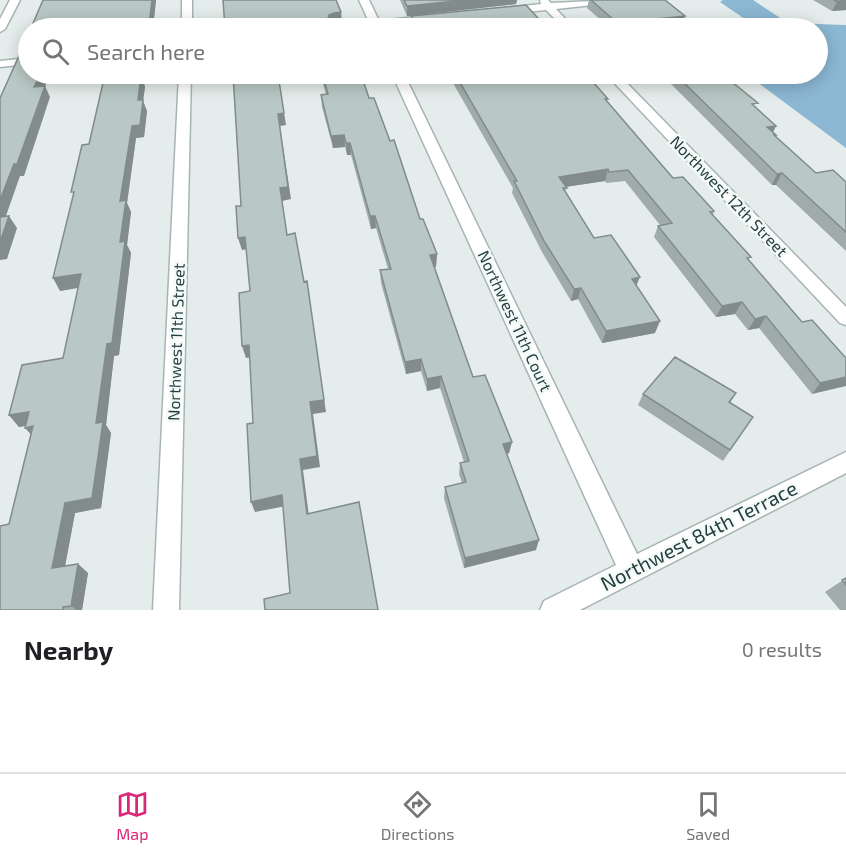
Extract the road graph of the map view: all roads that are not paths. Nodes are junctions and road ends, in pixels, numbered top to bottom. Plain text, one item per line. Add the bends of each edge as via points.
1 (15, 0) edge
2 (187, 0) edge
3 (364, 0) edge
4 (611, 0) edge
5 (545, 3) edge
6 (491, 12) edge
7 (444, 17) edge
8 (187, 18) edge
9 (372, 18) edge
10 (436, 18) edge
11 (559, 18) edge
12 (0, 29) edge
13 (18, 62) edge
14 (0, 63) edge
15 (185, 84) edge
16 (403, 84) edge
17 (622, 84) edge
18 (846, 318) edge
19 (846, 462) edge
20 (631, 569) junction
21 (166, 610) edge
22 (553, 610) edge

1 - 12 street
2 - 8 street
3 - 9 street
4 - 5 street
5 - 6 street
5 - 11 street
7 - 10 street
13 - 14 street
15 - 21 street, Northwest 11th Street
16 - 20 street, Northwest 11th Court
17 - 18 street, Northwest 12th Street
19 - 20 street, Northwest 84th Terrace
20 - 22 street, Northwest 84th Terrace

